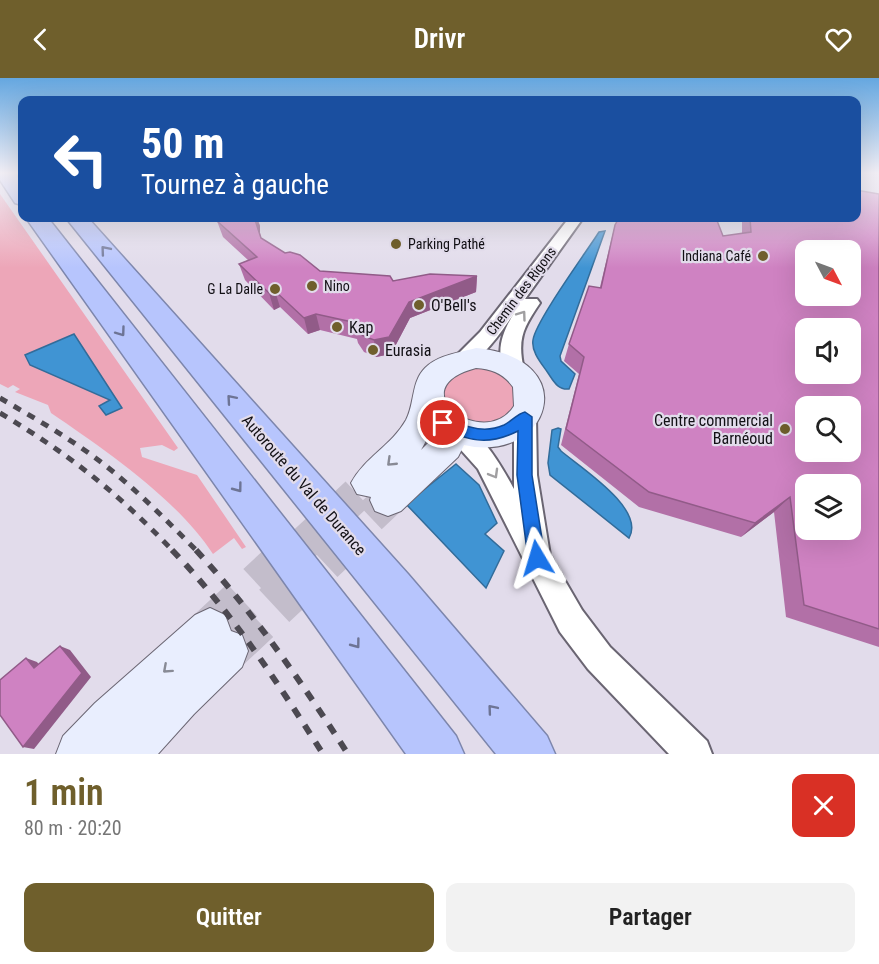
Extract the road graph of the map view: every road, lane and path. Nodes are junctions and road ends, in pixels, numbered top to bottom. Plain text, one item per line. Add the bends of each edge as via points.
1 (40, 222) edge
2 (81, 222) edge
3 (573, 222) edge
4 (590, 222) edge
5 (462, 360) junction
6 (514, 370) junction
7 (428, 402) junction
8 (525, 417) junction
9 (456, 430) junction
10 (537, 558) junction
11 (81, 754) edge
12 (125, 754) edge
13 (438, 754) edge
14 (529, 754) edge
15 (694, 754) edge

1 -> 13 highway
14 -> 2 highway, Autoroute du Val de Durance
3 - 5 street, Chemin des Rigons via 487,337
6 -> 4 street, Chemin des Rigons via 509,348 514,327
5 - 6 street via 489,359
5 - 7 street via 449,364 432,378
6 - 8 street via 531,395
7 - 9 street via 438,418
7 -> 9 street via 422,423 379,491 446,448
8 - 9 street via 509,429 487,435
8 - 10 street via 525,475
9 -> 10 street via 487,462
10 - 15 street via 571,621 599,658
12 -> 11 street via 177,697 218,640 112,720

